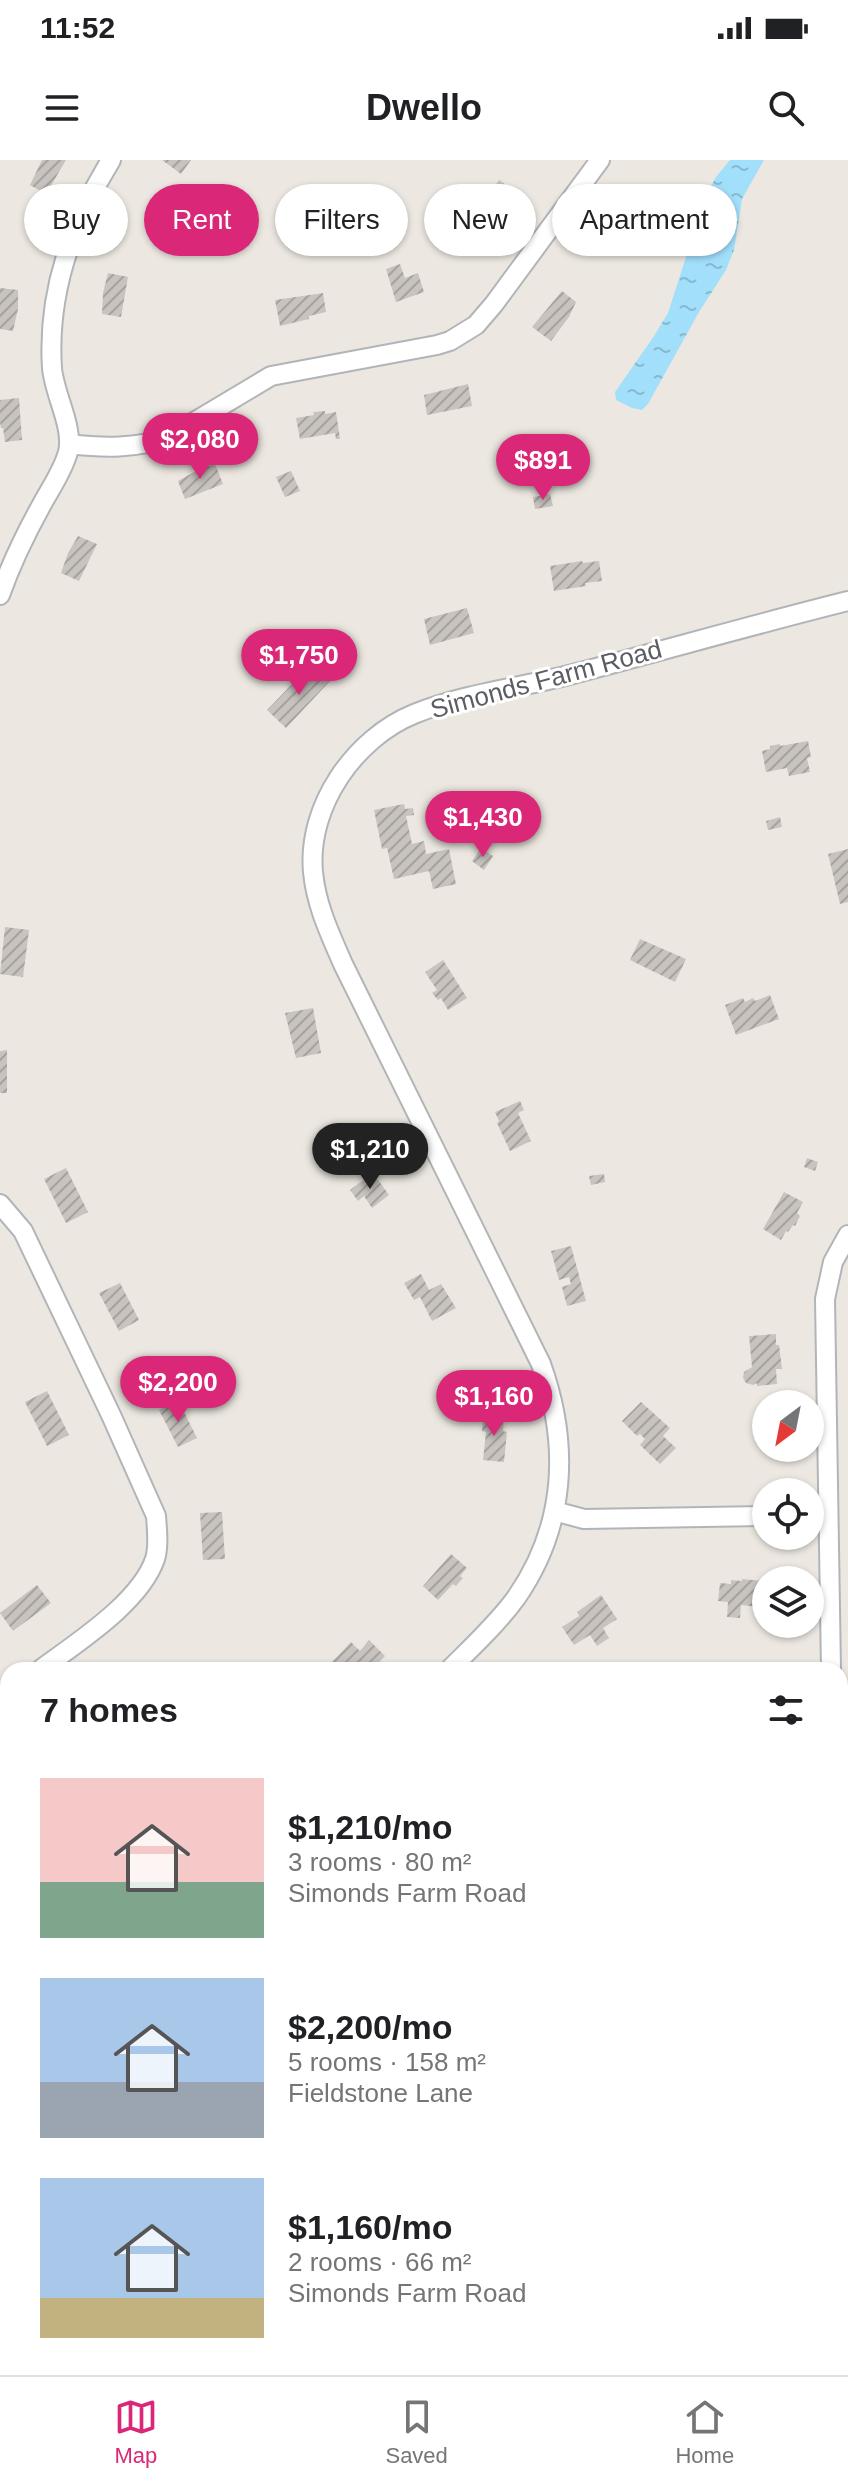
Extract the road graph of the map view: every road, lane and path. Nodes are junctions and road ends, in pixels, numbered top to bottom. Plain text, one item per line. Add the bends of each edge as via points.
1 (111, 160) edge
2 (600, 160) edge
3 (69, 444) junction
4 (0, 595) edge
5 (848, 601) edge
6 (0, 1204) edge
7 (848, 1235) edge
8 (820, 1478) edge
9 (554, 1511) junction
10 (752, 1516) edge
11 (822, 1550) edge
12 (51, 1662) edge
13 (457, 1662) edge
14 (830, 1662) edge

1 - 3 street via 79,220 55,301 52,370
2 - 3 street via 494,304 476,325 450,341 271,376 155,443
3 - 4 street
5 - 9 street, Simonds Farm Road via 412,714 386,728 351,761 321,815 313,871 327,927 550,1389 561,1462
6 - 12 street via 23,1231 156,1516 155,1558 145,1577 121,1609
7 - 8 street via 833,1262 825,1299
9 - 10 street via 584,1519
9 - 13 street, Simonds Farm Road via 523,1588
11 - 14 street

